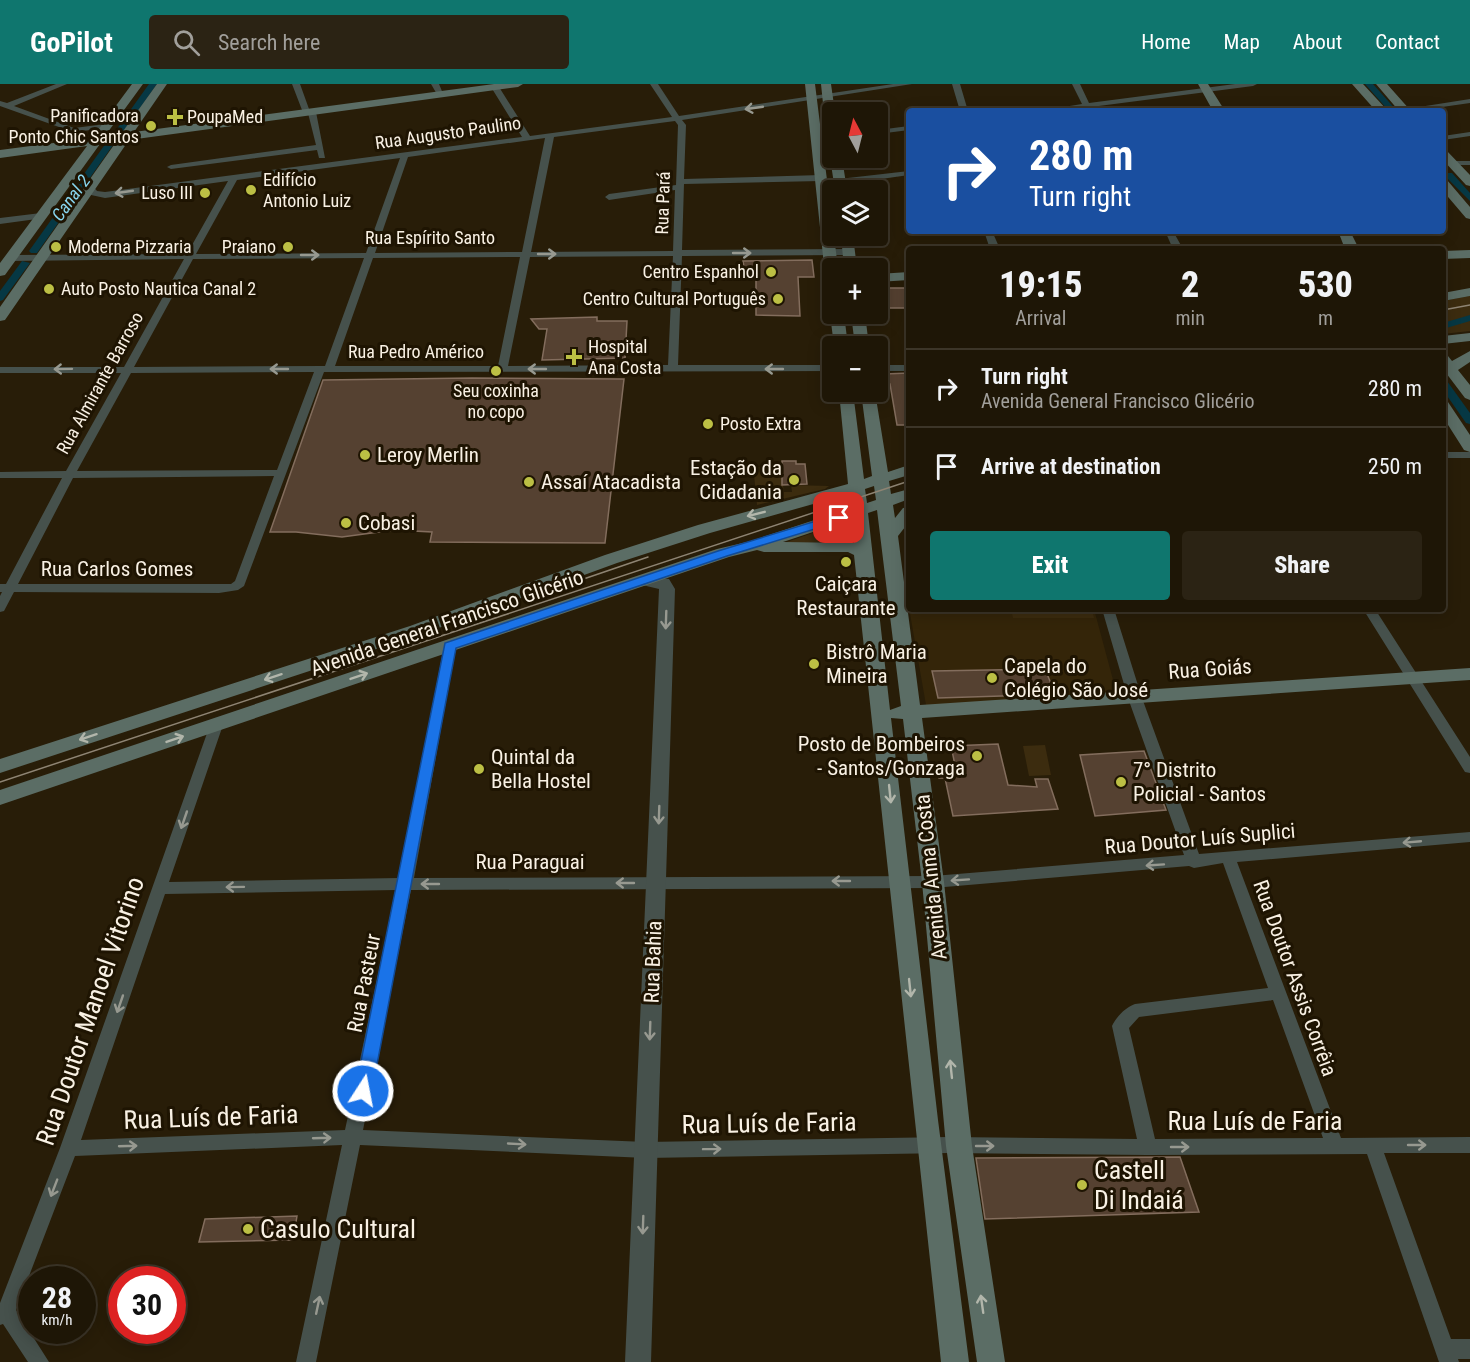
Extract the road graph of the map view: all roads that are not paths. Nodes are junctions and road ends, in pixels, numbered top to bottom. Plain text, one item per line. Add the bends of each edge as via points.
1 (63, 84) edge
2 (138, 84) edge
3 (162, 84) edge
4 (296, 84) edge
5 (513, 84) edge
6 (518, 84) edge
7 (654, 84) edge
8 (810, 84) edge
9 (826, 84) edge
10 (908, 84) edge
11 (956, 84) edge
12 (1076, 84) edge
13 (1253, 84) edge
14 (1357, 84) edge
15 (1381, 84) edge
16 (495, 87) junction
17 (1205, 87) edge
18 (438, 89) edge
19 (827, 96) junction
20 (812, 99) junction
21 (1470, 101) edge
22 (828, 102) edge
23 (2, 105) edge
24 (963, 108) edge
25 (1087, 108) edge
26 (1217, 108) edge
27 (1379, 108) edge
28 (1403, 108) edge
29 (1419, 108) edge
30 (312, 112) junction
31 (679, 118) junction
32 (106, 126) junction
33 (906, 128) edge
34 (888, 131) edge
35 (1470, 134) edge
36 (550, 135) junction
37 (125, 137) junction
38 (527, 138) junction
39 (1446, 138) edge
40 (96, 141) junction
41 (320, 147) junction
42 (0, 154) edge
43 (405, 154) junction
44 (1446, 157) edge
45 (1470, 163) edge
46 (325, 165) junction
47 (171, 167) dead end
48 (1460, 173) edge
49 (906, 174) edge
50 (234, 178) junction
51 (821, 178) junction
52 (872, 180) edge
53 (681, 184) junction
54 (1446, 187) edge
55 (90, 188) junction
56 (609, 197) dead end
57 (1470, 215) edge
58 (41, 216) junction
59 (0, 221) edge
60 (848, 246) edge
61 (830, 252) junction
62 (849, 252) junction
63 (526, 254) junction
64 (678, 254) junction
65 (1470, 254) edge
66 (191, 255) junction
67 (368, 255) junction
68 (1446, 255) edge
69 (41, 256) junction
70 (11, 258) junction
71 (831, 258) edge
72 (850, 258) edge
73 (0, 272) edge
74 (906, 276) edge
75 (888, 277) edge
76 (1470, 292) edge
77 (1446, 296) edge
78 (0, 317) edge
79 (1470, 336) edge
80 (1446, 338) edge
81 (1470, 355) edge
82 (1447, 364) edge
83 (673, 368) junction
84 (822, 368) edge
85 (888, 368) edge
86 (906, 368) edge
87 (129, 369) junction
88 (325, 369) junction
89 (502, 369) junction
90 (0, 370) edge
91 (1470, 395) edge
92 (847, 402) edge
93 (869, 402) edge
94 (1446, 410) edge
95 (1470, 447) edge
96 (1446, 455) edge
97 (1470, 455) edge
98 (878, 461) junction
99 (906, 468) edge
100 (906, 469) edge
101 (282, 473) junction
102 (0, 475) edge
103 (69, 475) junction
104 (880, 479) junction
105 (857, 486) junction
106 (906, 495) edge
107 (884, 503) junction
108 (860, 511) junction
109 (906, 515) edge
110 (889, 535) junction
111 (756, 545) junction
112 (866, 558) junction
113 (644, 580) junction
114 (6, 588) edge
115 (0, 608) edge
116 (1109, 612) edge
117 (1371, 612) edge
118 (416, 630) junction
119 (450, 646) junction
120 (1470, 674) edge
121 (1412, 678) junction
122 (1135, 698) junction
123 (911, 712) junction
124 (882, 715) junction
125 (216, 725) junction
126 (0, 766) edge
127 (1470, 768) edge
128 (0, 798) edge
129 (1470, 837) edge
130 (1228, 858) junction
131 (1194, 862) junction
132 (656, 882) junction
133 (917, 882) junction
134 (405, 884) junction
135 (160, 888) junction
136 (1279, 993) junction
137 (354, 1137) junction
138 (1470, 1145) edge
139 (958, 1146) junction
140 (1335, 1146) junction
141 (1373, 1146) junction
142 (927, 1147) junction
143 (1148, 1147) junction
144 (69, 1148) junction
145 (646, 1150) junction
146 (3, 1314) edge
147 (1470, 1349) edge
148 (1447, 1356) edge
149 (39, 1362) edge
150 (306, 1362) edge
151 (638, 1362) edge
152 (955, 1362) edge
153 (991, 1362) edge

1 - 23 street
2 - 32 main road
3 - 37 main road
4 - 30 street via 306,110
5 - 6 main road
5 - 16 main road
7 - 31 street
8 - 20 main road
9 - 19 main road
10 - 19 street, Rua Augusto Paulino
11 - 24 street
12 - 25 street
13 - 17 street
14 - 27 main road
15 - 28 main road
16 - 18 main road
16 - 38 street
17 - 25 street
17 - 26 main road
18 - 30 main road
19 - 20 street, Rua Augusto Paulino
19 - 22 main road
20 -> 31 street, Rua Augusto Paulino
20 - 51 main road
21 - 29 street
23 - 32 street via 73,130
30 - 37 main road
30 - 41 street
31 - 36 street, Rua Augusto Paulino
31 - 53 street, Rua Pará
32 - 40 main road
33 - 34 street
35 - 39 street
36 - 38 street, Rua Augusto Paulino
36 - 63 street
37 - 40 main road
37 - 55 main road
38 - 43 street, Rua Augusto Paulino
40 - 42 main road
40 - 58 main road
41 - 46 street
41 - 47 street
43 - 46 street, Rua Augusto Paulino
43 - 67 street
44 - 48 main road
45 - 48 street
46 - 50 street, Rua Augusto Paulino
49 - 52 street
50 -> 55 street, Rua Augusto Paulino via 105,195 93,193
50 - 66 street, Rua Almirante Barroso
51 - 53 street
51 - 61 main road
53 - 56 street
53 - 64 street, Rua Pará
54 - 57 main road
55 - 69 main road
58 - 59 street
58 - 70 main road
60 - 62 main road
61 - 62 street, Rua Espírito Santo
64 -> 61 street, Rua Espírito Santo
61 - 71 main road
62 - 72 main road
63 -> 64 street, Rua Espírito Santo
63 - 67 street, Rua Espírito Santo
63 - 89 street
64 - 83 street, Rua Pará
65 - 68 main road
66 -> 67 street, Rua Espírito Santo
66 - 69 street, Rua Espírito Santo
66 - 87 street, Rua Almirante Barroso
67 - 88 street
69 - 70 street, Rua Espírito Santo
69 - 78 main road
70 - 73 main road
74 - 75 main road
76 - 77 main road
79 - 80 main road
81 - 82 main road
82 - 91 main road
84 -> 83 street, Rua Pedro Américo
83 -> 89 street, Rua Pedro Américo
85 - 86 street
88 -> 87 street, Rua Pedro Américo
87 -> 90 street, Rua Pedro Américo
87 - 103 street, Rua Almirante Barroso
88 - 89 street, Rua Pedro Américo
88 - 101 street
92 - 105 main road, Avenida Anna Costa
93 - 98 main road, Avenida Anna Costa
94 - 95 main road
96 - 97 street
98 - 99 main road
98 - 104 main road, Avenida Anna Costa
100 - 104 main road, Avenida General Francisco Glicério
101 - 103 street
101 - 114 street, Rua Carlos Gomes via 243,579 234,587
102 - 103 street
103 - 114 street, Rua Almirante Barroso
104 - 105 main road, Avenida General Francisco Glicério
104 - 107 main road, Avenida Anna Costa
105 - 108 main road, Avenida Anna Costa
105 -> 118 main road, Avenida General Francisco Glicério via 611,559
106 - 107 main road, Avenida General Francisco Glicério
107 - 108 main road, Avenida General Francisco Glicério
107 - 110 main road, Avenida Anna Costa
108 - 111 main road, Avenida General Francisco Glicério
108 - 112 main road, Avenida Anna Costa
109 - 110 main road
110 - 123 main road, Avenida Anna Costa
111 - 112 main road via 774,549 851,547
111 - 113 main road, Avenida General Francisco Glicério
112 - 124 main road, Avenida Anna Costa
113 - 119 main road, Avenida General Francisco Glicério
113 -> 132 street, Rua Bahia via 663,583 667,589
114 - 115 street, Rua Almirante Barroso
116 - 122 street
117 - 121 street
118 - 119 main road via 428,631
118 -> 126 main road, Avenida General Francisco Glicério
125 -> 119 main road, Avenida General Francisco Glicério
119 - 134 street, Rua Pasteur
120 - 121 main road, Rua Goiás
121 - 122 main road, Rua Goiás
121 - 127 street
122 - 123 main road, Rua Goiás
122 - 131 street
123 - 124 main road, Rua Goiás
123 - 133 main road, Avenida Anna Costa
124 -> 133 main road, Avenida Anna Costa
128 -> 125 main road, Avenida General Francisco Glicério
125 -> 135 street, Rua Doutor Manoel Vitorino
129 -> 130 street, Rua Doutor Luís Suplici
130 - 131 street, Rua Doutor Luís Suplici
130 - 136 street, Rua Doutor Assis Corrêia
131 -> 133 street, Rua Doutor Luís Suplici
133 -> 132 street, Rua Paraguai
132 -> 134 street, Rua Paraguai
132 -> 145 street, Rua Bahia
139 -> 133 main road, Avenida Anna Costa
133 -> 142 main road, Avenida Anna Costa
134 -> 135 street, Rua Paraguai
134 - 137 street, Rua Pasteur
135 -> 144 street, Rua Doutor Manoel Vitorino
136 - 140 street, Rua Doutor Assis Corrêia
136 - 143 street via 1135,1011 1119,1026
144 -> 137 street, Rua Luís de Faria
137 -> 145 street, Rua Luís de Faria
150 -> 137 street, Rua Pasteur
141 -> 138 street, Rua Luís de Faria
139 - 142 street, Rua Luís de Faria
139 -> 143 street, Rua Luís de Faria
153 -> 139 main road, Avenida Anna Costa
140 - 141 street, Rua Luís de Faria
143 -> 140 street, Rua Luís de Faria
141 - 148 street
145 -> 142 street, Rua Luís de Faria
142 - 152 main road, Avenida Anna Costa
144 -> 146 street, Rua Doutor Manoel Vitorino
145 -> 151 street, Rua Bahia
146 - 149 street
147 - 148 street

